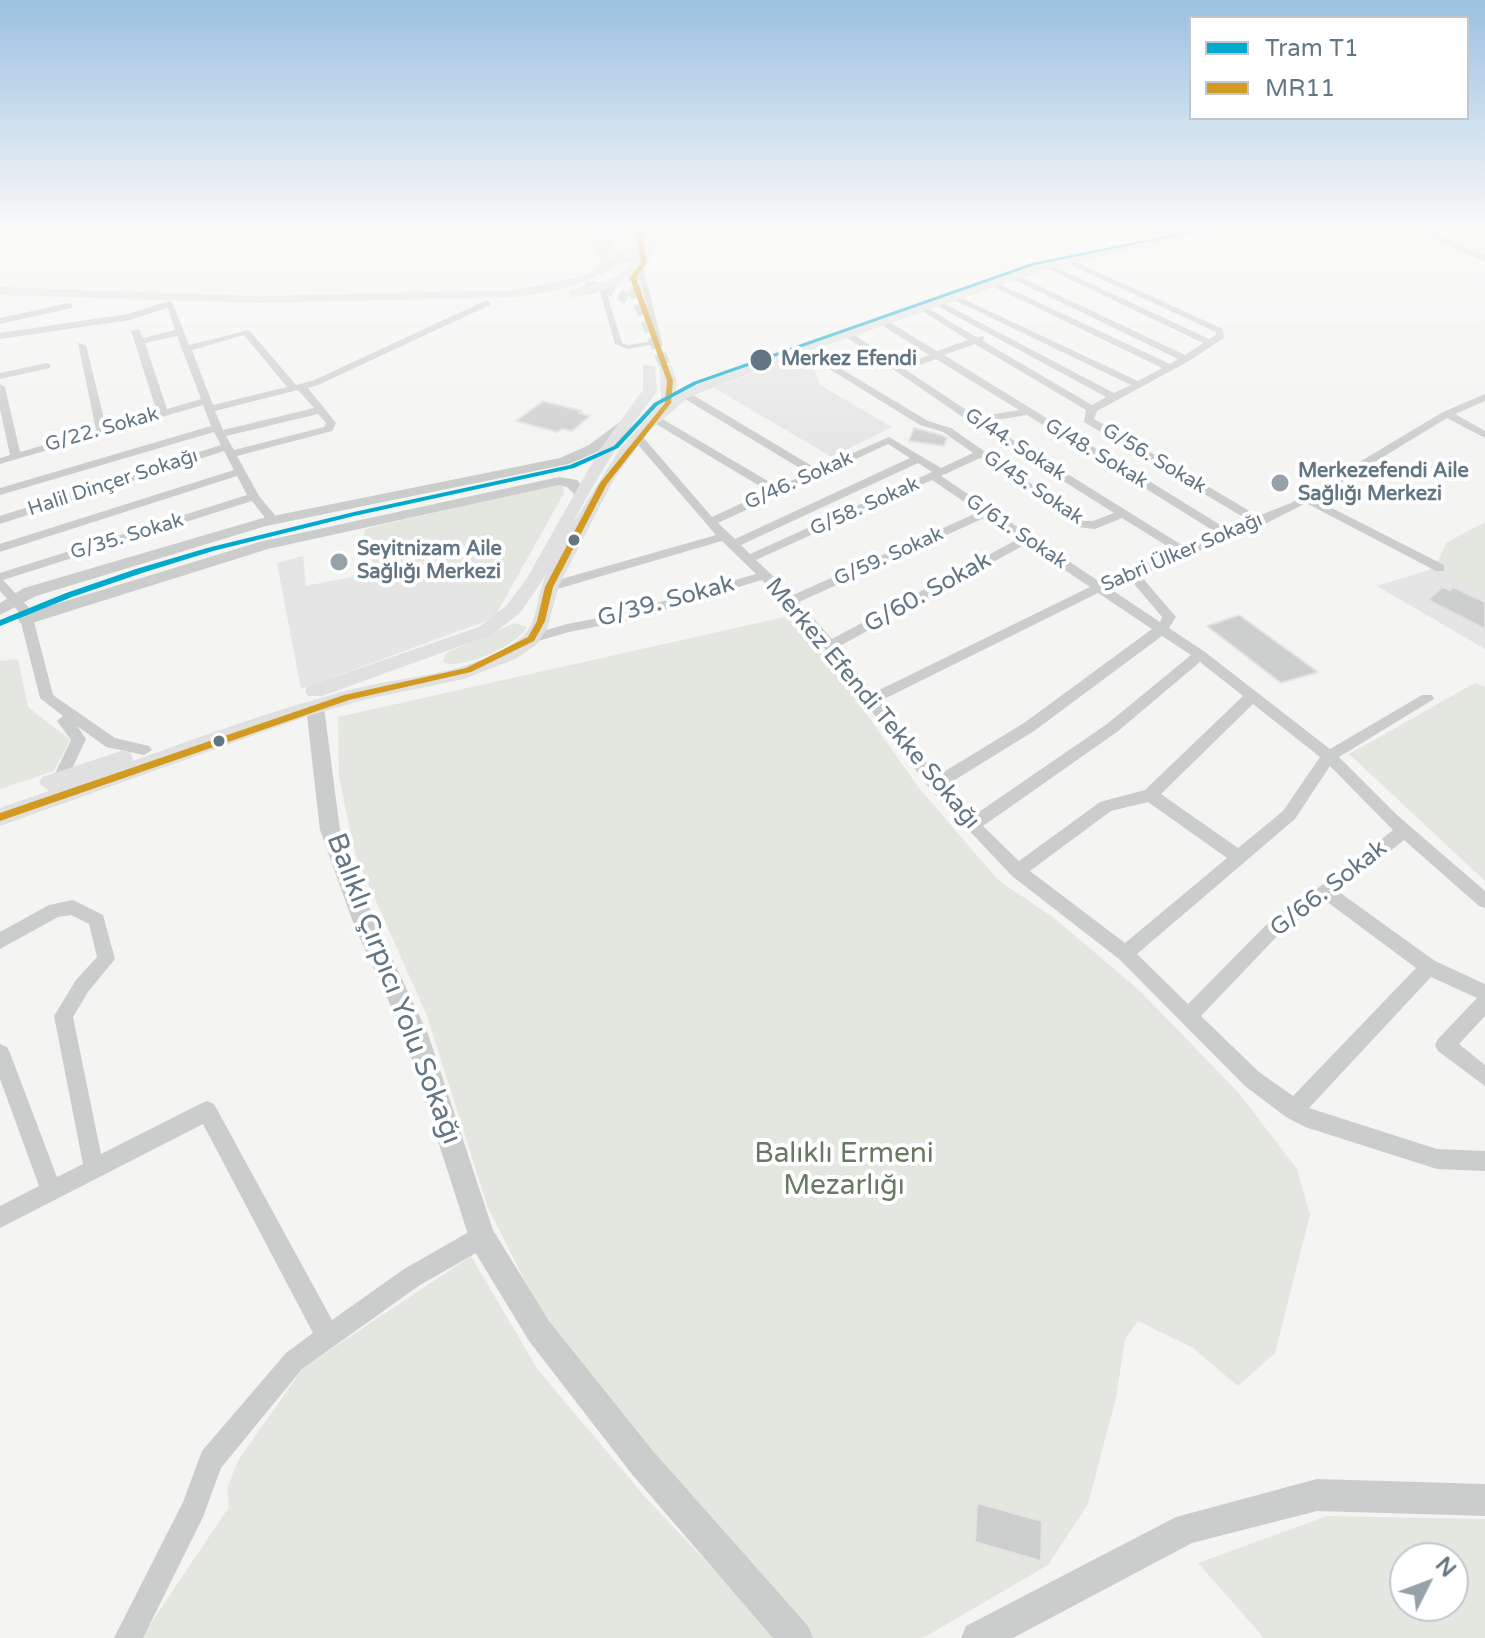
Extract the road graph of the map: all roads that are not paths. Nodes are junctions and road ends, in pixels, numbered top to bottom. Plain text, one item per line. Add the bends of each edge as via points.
1 (64, 304) edge
2 (119, 304) edge
3 (168, 304) edge
4 (169, 304) edge
5 (484, 304) edge
6 (607, 304) edge
7 (649, 304) edge
8 (937, 304) edge
9 (938, 304) edge
10 (968, 304) edge
11 (1035, 304) edge
12 (1071, 304) edge
13 (1129, 304) edge
14 (1163, 304) edge
15 (67, 305) junction
16 (923, 309) junction
17 (0, 321) edge
18 (883, 322) junction
19 (1012, 325) junction
20 (180, 332) junction
21 (992, 333) junction
22 (847, 334) junction
23 (0, 336) edge
24 (974, 340) junction
25 (1210, 343) junction
26 (81, 345) dead end
27 (185, 349) junction
28 (803, 349) junction
29 (937, 354) junction
30 (1186, 359) junction
31 (47, 366) dead end
32 (665, 366) tunnel mouth
33 (648, 367) tunnel mouth
34 (1170, 368) junction
35 (900, 369) junction
36 (0, 376) edge
37 (1139, 385) junction
38 (298, 388) junction
39 (0, 389) edge
40 (684, 394) junction
41 (1111, 396) junction
42 (1485, 397) edge
43 (668, 403) junction
44 (207, 405) junction
45 (1092, 409) junction
46 (320, 410) junction
47 (1028, 412) junction
48 (163, 413) junction
49 (1447, 414) junction
50 (655, 419) junction
51 (974, 420) junction
52 (621, 425) junction
53 (101, 429) junction
54 (947, 430) junction
55 (219, 431) junction
56 (1485, 435) edge
57 (638, 438) junction
58 (889, 440) joint
59 (229, 451) junction
60 (981, 454) junction
61 (16, 456) junction
62 (918, 459) junction
63 (0, 461) edge
64 (239, 472) junction
65 (816, 473) junction
66 (937, 474) junction
67 (775, 490) junction
68 (0, 493) edge
69 (581, 493) junction
70 (254, 497) junction
71 (1306, 499) junction
72 (986, 513) junction
73 (1123, 513) junction
74 (13, 516) junction
75 (0, 520) edge
76 (268, 521) junction
77 (710, 522) junction
78 (1259, 522) junction
79 (1228, 535) junction
80 (730, 540) junction
81 (1025, 540) junction
82 (0, 548) edge
83 (1184, 551) junction
84 (749, 559) junction
85 (1440, 568) dead end
86 (1133, 574) junction
87 (765, 575) junction
88 (1, 584) edge
89 (549, 587) junction
90 (1100, 587) junction
91 (791, 601) junction
92 (7, 606) edge
93 (506, 618) junction
94 (26, 619) junction
95 (541, 621) junction
96 (567, 628) junction
97 (1163, 628) junction
98 (531, 639) junction
99 (830, 646) junction
100 (437, 649) junction
101 (1200, 655) junction
102 (456, 674) junction
103 (1251, 697) junction
104 (872, 699) junction
105 (1427, 699) dead end
106 (315, 707) junction
107 (144, 750) junction
108 (1329, 756) junction
109 (60, 780) junction
110 (935, 785) junction
111 (1150, 795) junction
112 (0, 801) edge
113 (0, 817) edge
114 (972, 825) junction
115 (1404, 831) junction
116 (1240, 858) junction
117 (1018, 871) junction
118 (1325, 891) junction
119 (1485, 901) edge
120 (0, 941) edge
121 (1125, 954) junction
122 (1429, 967) junction
123 (1485, 993) edge
124 (1485, 1003) edge
125 (1188, 1017) junction
126 (0, 1053) edge
127 (1485, 1077) edge
128 (1293, 1110) junction
129 (1485, 1161) edge
130 (94, 1168) junction
131 (51, 1190) junction
132 (0, 1217) edge
133 (482, 1237) junction
134 (328, 1337) junction
135 (1485, 1500) edge
136 (128, 1638) edge
137 (796, 1638) edge
138 (978, 1638) edge

1 - 15 main road
2 - 15 main road via 84,312
3 - 23 street via 130,317
4 - 20 street
5 - 38 street, G/22. Sokak
6 - 7 street via 619,344 627,347 659,343
8 - 16 main road
9 - 21 street
10 - 19 street
11 - 34 street
12 - 30 street
13 - 25 street
14 - 25 street via 1220,331
15 - 17 street
16 - 18 main road
16 - 24 street
18 - 22 main road
18 - 29 street, G/48. Sokak
19 - 21 street
19 - 37 street
20 - 27 street
20 - 48 street via 138,336
21 - 24 street
21 - 41 street
22 - 28 main road
22 - 35 street, G/44. Sokak
24 - 29 street
24 - 45 street
25 - 30 street, G/56. Sokak
26 - 53 street
27 - 38 street via 246,332
27 - 44 street
28 - 40 main road
28 - 54 street, G/45. Sokak via 924,423
29 - 35 street
29 - 47 street, G/48. Sokak
30 - 34 street, G/56. Sokak
31 - 36 street
32 - 43 main road
33 - 52 main road via 650,391
34 - 37 street, G/56. Sokak
35 - 51 street, G/44. Sokak
37 - 41 street, G/56. Sokak
38 - 44 street, G/22. Sokak
38 - 46 street
39 - 61 street
40 - 43 main road
40 - 65 street
41 - 45 street, G/56. Sokak
42 - 49 street, Sabri Ülker Sokağı
43 - 50 main road
44 - 48 street, G/22. Sokak
44 - 55 street
45 - 78 street, G/56. Sokak via 1088,420
46 - 55 street
46 - 59 street, Halil Dinçer Sokağı via 331,423 328,429
47 - 51 street
47 - 79 street, G/48. Sokak
48 - 53 street, G/22. Sokak
49 - 56 street
49 - 71 street, Sabri Ülker Sokağı
50 - 57 main road
50 - 67 street
51 - 54 street
51 - 73 street, G/44. Sokak
52 - 69 main road
52 - 76 street via 594,448 564,461
53 - 61 street, G/22. Sokak
54 - 60 street, G/45. Sokak
55 - 59 street
55 - 68 street
57 - 77 street, Merkez Efendi Tekke Sokağı
57 - 89 main road via 604,483
58 - 62 street, G/61. Sokak
58 - 65 street, G/46. Sokak
59 - 64 street
59 - 74 street, Halil Dinçer Sokağı
60 - 66 street, G/58. Sokak
60 - 73 street, G/45. Sokak via 1081,524 1095,525
61 - 63 street, G/22. Sokak
62 - 66 street, G/61. Sokak
62 - 80 street
64 - 70 street
64 - 82 street
65 - 67 street, G/46. Sokak
66 - 72 street, G/61. Sokak
66 - 84 street, G/58. Sokak
67 - 77 street, G/46. Sokak
68 - 74 street
69 - 93 main road
69 - 94 street via 572,483 559,481 264,545
70 - 76 street
70 - 88 street, G/35. Sokak
71 - 78 street, Sabri Ülker Sokağı
71 - 85 street
72 - 81 street, G/61. Sokak
72 - 91 street, G/59. Sokak
73 - 83 street, G/44. Sokak
74 - 75 street, Halil Dinçer Sokağı
76 - 92 street via 19,596
77 - 80 street, Merkez Efendi Tekke Sokağı
78 - 79 street, Sabri Ülker Sokağı
79 - 83 street, Sabri Ülker Sokağı
80 - 84 street, Merkez Efendi Tekke Sokağı
80 - 89 street
81 - 90 street, G/61. Sokak
81 - 99 street, G/60. Sokak
83 - 86 street, Sabri Ülker Sokağı
84 - 87 street, Merkez Efendi Tekke Sokağı
86 - 90 street, Sabri Ülker Sokağı
86 - 97 street via 1169,617
87 - 91 street, Merkez Efendi Tekke Sokağı
87 - 96 street, G/39. Sokak via 620,618
88 - 92 street
89 - 95 main road
90 - 97 street, G/61. Sokak
90 - 104 street, Sabri Ülker Sokağı
91 - 99 street, Merkez Efendi Tekke Sokağı
92 - 94 street via 24,610
92 - 109 street via 35,699 79,739
93 - 95 main road
93 - 100 main road
94 - 107 street via 47,698 111,743
95 - 96 street
95 - 98 main road
96 - 98 street, G/39. Sokak
97 - 101 street, G/61. Sokak
97 - 110 street via 1029,727
98 - 102 main road
99 - 104 street, Merkez Efendi Tekke Sokağı
100 - 102 main road via 433,664
100 - 107 main road
101 - 103 street, G/61. Sokak
101 - 114 street via 1112,728
102 - 106 main road
103 - 108 street, G/61. Sokak
103 - 111 street
104 - 110 street, Merkez Efendi Tekke Sokağı
105 - 108 street
106 - 113 main road
106 - 133 street, Balıklı Çırpıcı Yolu Sokağı via 330,830 365,925 416,1034
107 - 109 main road
108 - 115 street, G/61. Sokak
108 - 116 street via 1289,815
109 - 112 main road
110 - 114 street, Merkez Efendi Tekke Sokağı
111 - 116 street
111 - 117 street via 1106,806
114 - 117 street, Merkez Efendi Tekke Sokağı
115 - 118 street, G/66. Sokak
115 - 119 street, G/61. Sokak
116 - 121 street
117 - 121 street, Merkez Efendi Tekke Sokağı
118 - 122 street
118 - 125 street, G/66. Sokak via 1277,925
120 - 130 street via 55,910 73,907 97,920 106,959 63,1016
121 - 125 street, Merkez Efendi Tekke Sokağı
122 - 123 street
122 - 128 street
124 - 127 street via 1445,1045
125 - 128 street, Merkez Efendi Tekke Sokağı
126 - 131 street
128 - 129 street, Merkez Efendi Tekke Sokağı via 1437,1159
130 - 131 street
130 - 134 street via 207,1111
131 - 132 street
133 - 134 street via 412,1277
133 - 137 street, Balıklı Çırpıcı Yolu Sokağı via 539,1331 642,1462
134 - 136 street via 294,1361 211,1460 194,1508
135 - 138 street via 1317,1495 1187,1528

